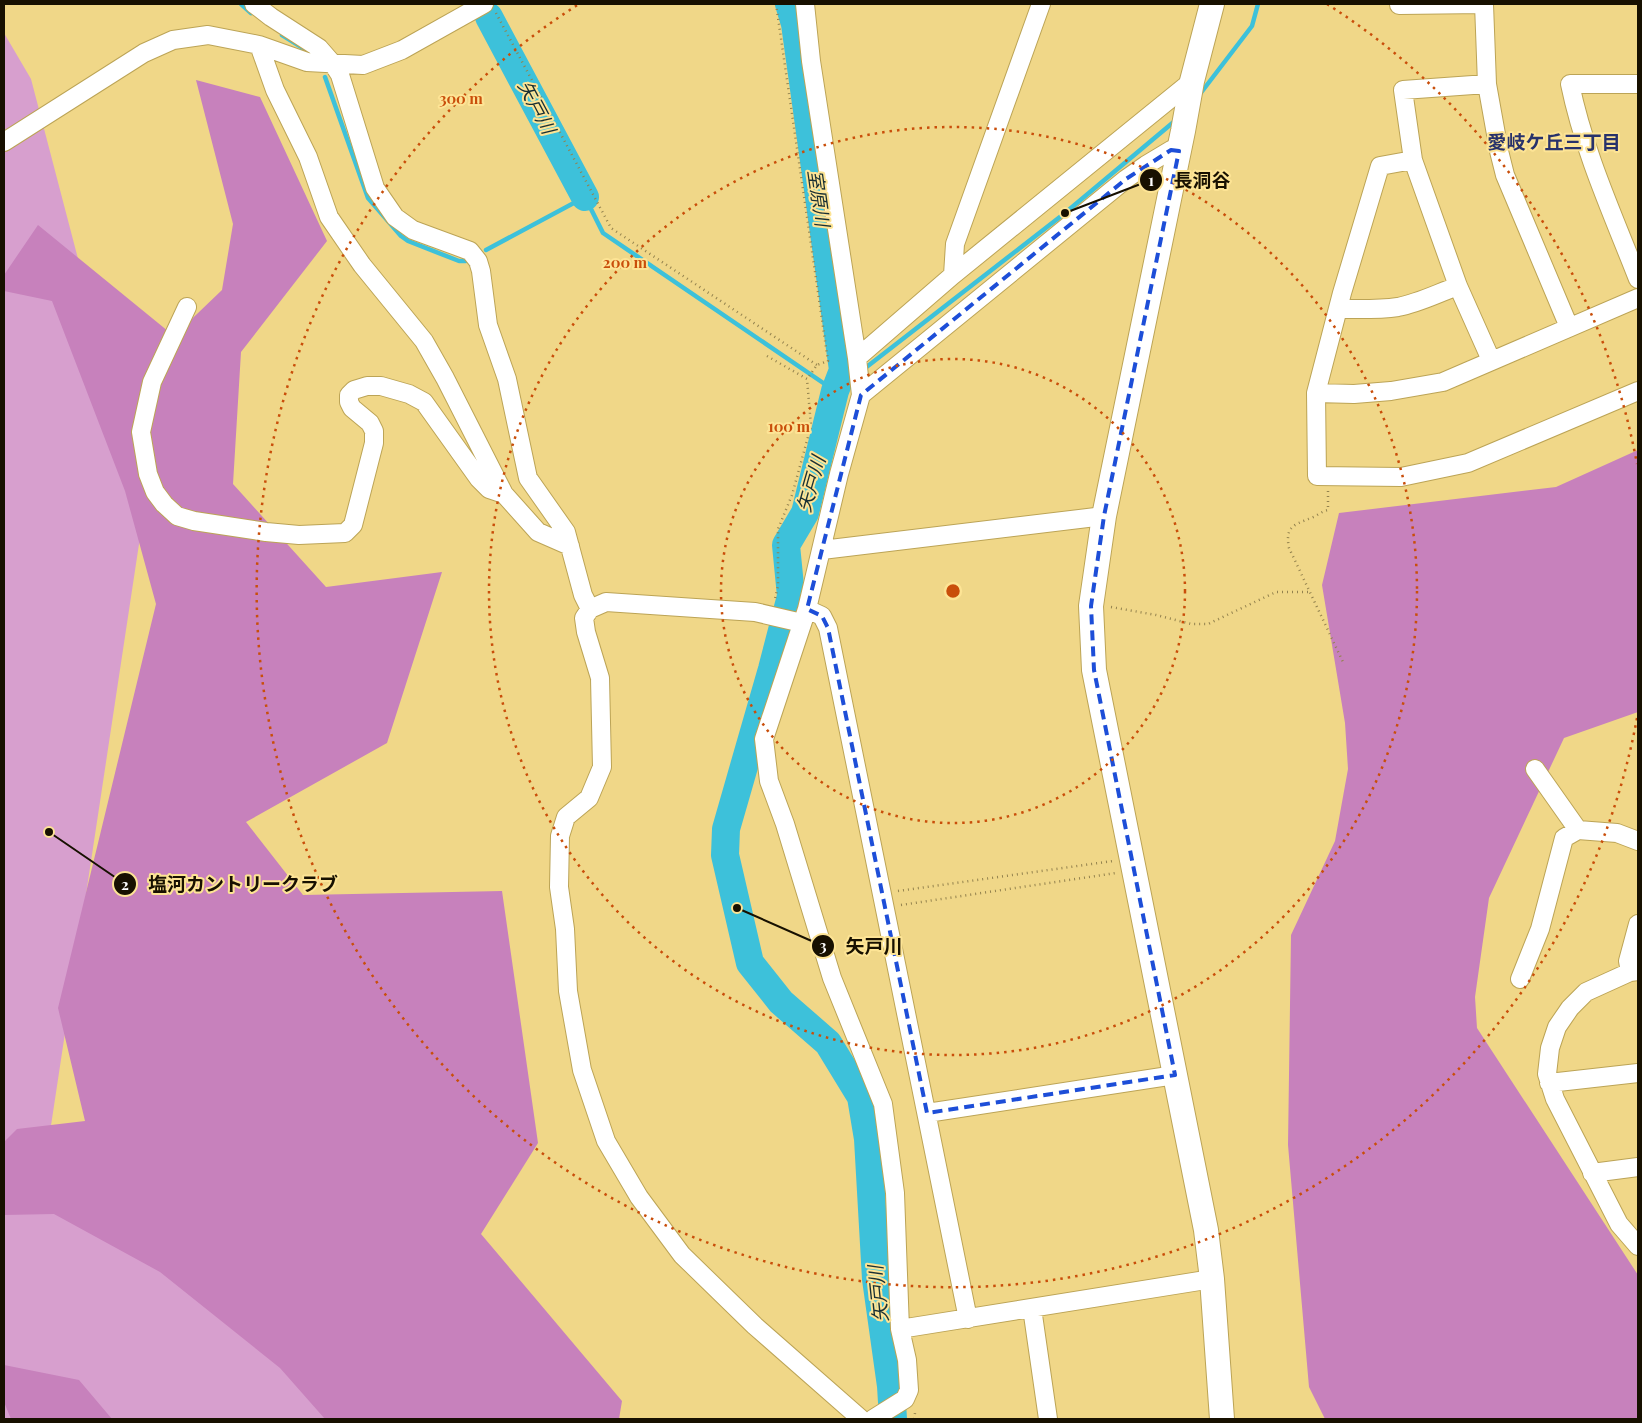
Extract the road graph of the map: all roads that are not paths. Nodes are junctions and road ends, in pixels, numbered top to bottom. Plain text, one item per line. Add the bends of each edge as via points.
1 (254, 4) edge
2 (805, 4) edge
3 (1041, 4) edge
4 (1212, 4) edge
5 (1399, 4) edge
6 (490, 8) edge
7 (259, 45) junction
8 (333, 64) junction
9 (1192, 81) junction
10 (1487, 84) junction
11 (1638, 84) edge
12 (1181, 141) junction
13 (4, 142) edge
14 (1413, 160) junction
15 (953, 275) junction
16 (1638, 279) edge
17 (1458, 286) junction
18 (1638, 298) edge
19 (188, 307) dead end
20 (1338, 309) junction
21 (1569, 327) junction
22 (858, 358) junction
23 (1491, 360) junction
24 (860, 390) junction
25 (1638, 390) edge
26 (1316, 393) junction
27 (504, 494) junction
28 (1104, 516) junction
29 (570, 546) junction
30 (822, 550) junction
31 (590, 609) junction
32 (805, 616) junction
33 (1535, 769) dead end
34 (1578, 830) junction
35 (1638, 841) edge
36 (1638, 924) edge
37 (1634, 972) edge
38 (1520, 979) dead end
39 (1638, 1073) edge
40 (1175, 1075) junction
41 (1549, 1083) junction
42 (927, 1113) junction
43 (1638, 1167) edge
44 (1592, 1173) junction
45 (1638, 1246) edge
46 (1212, 1279) junction
47 (1032, 1308) junction
48 (968, 1319) junction
49 (900, 1329) junction
50 (861, 1419) edge
51 (873, 1419) edge
52 (1048, 1419) edge
53 (1222, 1419) edge

1 - 8 street via 319,48
2 - 22 street via 811,61
3 - 15 street via 955,244
4 - 9 street
5 - 10 street via 1484,4
6 - 8 street via 363,65
7 - 8 street via 306,62
7 - 13 street via 208,35 174,40 144,52
7 - 27 street via 275,90 308,157 329,218 362,265 424,340
8 - 29 street via 340,75 375,188 395,217 413,230 470,251 478,261 488,325 507,379 528,478 566,532
9 - 12 street
9 - 15 street
10 - 14 street via 1403,90
10 - 21 street via 1505,175
11 - 16 street via 1570,84 1585,146
12 - 24 street via 1126,179
12 - 28 street
14 - 17 street
14 - 20 street via 1380,166
15 - 22 street
17 - 20 street via 1399,306
17 - 23 street
18 - 21 street
19 - 27 street via 152,382 141,432 148,474 155,492 178,516 266,532 299,535 345,533 353,525 374,443 370,423 352,408 349,395 367,386 381,386 424,402 479,479 489,489
20 - 26 street
21 - 23 street
22 - 24 street
23 - 26 street via 1443,382 1414,388 1354,394
24 - 30 street
25 - 26 street via 1468,463 1401,477 1317,476
27 - 29 street via 538,532
28 - 30 street
28 - 40 street via 1091,606 1094,670
29 - 31 street
30 - 32 street
31 - 32 street via 606,602
31 - 50 street via 584,618 600,678 602,767 589,798 566,817 560,836 559,887 568,990 582,1070 606,1141 639,1198 682,1255 754,1326
32 - 42 street via 822,616 828,628
32 - 49 street via 764,739 769,781 786,824 832,978 883,1104 895,1194
33 - 34 street
34 - 35 street via 1617,833
34 - 38 street via 1564,838 1540,929
36 - 37 street via 1628,961
37 - 41 street via 1586,992 1570,1008 1557,1027 1550,1048
39 - 41 street
40 - 42 street
40 - 46 street via 1206,1230
41 - 44 street
42 - 48 street
43 - 44 street
44 - 45 street via 1619,1224
46 - 47 street
46 - 53 street
47 - 48 street
47 - 52 street
48 - 49 street
49 - 51 street via 910,1390 905,1399

